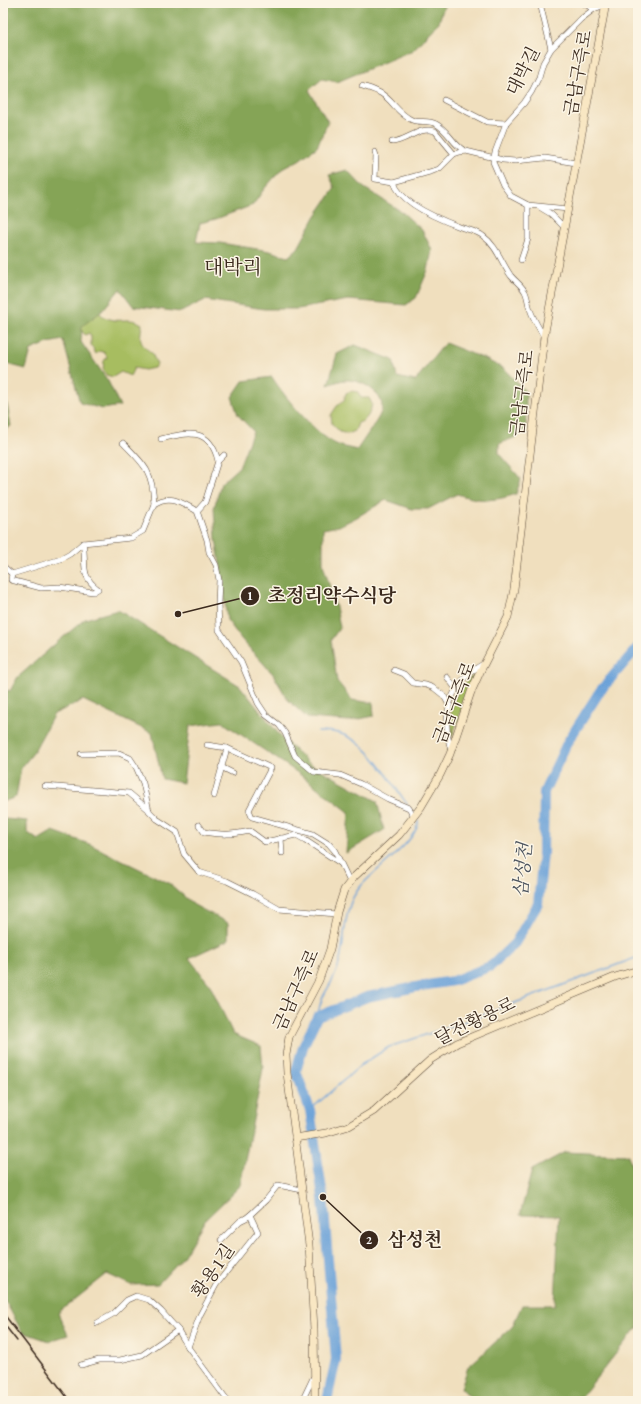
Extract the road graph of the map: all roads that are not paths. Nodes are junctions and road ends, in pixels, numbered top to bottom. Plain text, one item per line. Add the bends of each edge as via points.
1 (540, 3) edge
2 (583, 3) edge
3 (605, 4) edge
4 (594, 9) junction
5 (551, 50) junction
6 (362, 86) dead end
7 (444, 100) dead end
8 (506, 124) junction
9 (392, 142) dead end
10 (466, 151) junction
11 (375, 152) dead end
12 (454, 154) junction
13 (494, 158) junction
14 (576, 163) junction
15 (394, 182) junction
16 (528, 205) junction
17 (539, 207) junction
18 (568, 209) junction
19 (564, 227) junction
20 (521, 260) dead end
21 (544, 337) junction
22 (161, 439) dead end
23 (123, 443) dead end
24 (224, 455) dead end
25 (218, 462) junction
26 (154, 504) junction
27 (197, 511) junction
28 (83, 543) junction
29 (3, 566) edge
30 (12, 574) junction
31 (484, 664) junction
32 (394, 670) dead end
33 (447, 677) dead end
34 (456, 689) junction
35 (449, 705) junction
36 (207, 745) dead end
37 (227, 748) junction
38 (451, 751) junction
39 (81, 754) dead end
40 (222, 767) junction
41 (233, 773) dead end
42 (45, 786) dead end
43 (214, 796) dead end
44 (149, 811) junction
45 (414, 816) junction
46 (199, 825) dead end
47 (281, 838) junction
48 (282, 853) dead end
49 (341, 864) junction
50 (350, 882) junction
51 (336, 914) junction
52 (638, 970) edge
53 (298, 1138) junction
54 (302, 1190) junction
55 (250, 1215) junction
56 (221, 1240) dead end
57 (97, 1323) dead end
58 (178, 1330) junction
59 (188, 1347) junction
60 (81, 1365) dead end
61 (315, 1376) junction
62 (315, 1399) edge
63 (228, 1401) edge
64 (302, 1401) edge

1 - 5 street, 대박길
2 - 4 street
3 - 4 street
3 - 14 main road, 금남구즉로
4 - 5 street
5 - 8 street, 대박길 via 532,91
6 - 10 street via 383,94 413,121 436,123 459,148
7 - 8 street via 487,122
8 - 13 street, 대박길
9 - 12 street via 421,130 431,130 435,131
10 - 12 street
10 - 13 street
11 - 15 street via 375,179
12 - 15 street via 439,168
13 - 14 street via 515,161 545,158
13 - 16 street via 493,162 506,190 516,200
14 - 18 main road, 금남구즉로
15 - 21 street via 396,190 438,219 483,235 511,276 524,289 530,311
16 - 17 street
16 - 20 street via 528,239
17 - 18 street
17 - 19 street via 551,214
18 - 19 main road, 금남구즉로
19 - 21 main road, 금남구즉로
21 - 31 main road, 금남구즉로 via 514,589 508,617
22 - 25 street via 178,434 197,434 206,440 215,452
23 - 26 street via 144,464 150,475
24 - 25 street
25 - 27 street via 204,502
26 - 27 street via 176,499
26 - 28 street via 143,530 131,538
27 - 45 street via 219,580 219,630 241,662 258,703 266,715 285,733 295,756 314,772 340,775 361,784 409,808
28 - 30 street via 61,559
28 - 30 street via 85,576 98,589 94,592 59,587 41,588 12,580
29 - 30 street
31 - 34 street via 471,671
31 - 38 main road, 금남구즉로 via 471,692
32 - 35 street via 404,674 413,683 434,688 444,696
33 - 34 street
34 - 35 street
35 - 38 street via 448,740
36 - 37 street
37 - 40 street
37 - 49 street via 271,768 249,810 252,817 313,834 329,844
38 - 45 main road, 금남구즉로 via 440,775
39 - 44 street via 119,754 130,758 143,783
40 - 41 street
40 - 43 street
42 - 44 street via 129,792
44 - 51 street via 177,832 184,854 199,872 227,881 278,909
45 - 50 main road, 금남구즉로 via 399,835
46 - 47 street via 204,832 218,834 234,835 250,831 265,842
47 - 48 street
47 - 49 street via 296,835
49 - 50 street
50 - 51 main road, 금남구즉로 via 344,890
51 - 53 main road, 금남구즉로 via 330,949 319,980 289,1037 286,1054
52 - 53 main road, 달전황용로 via 615,977 457,1043 430,1060 374,1111 349,1126
53 - 54 main road, 금남구즉로
54 - 55 street, 황용1길 via 278,1185
54 - 61 main road, 금남구즉로 via 309,1245
55 - 56 street, 황용1길
55 - 59 street, 황용1길 via 258,1232 216,1285
57 - 58 street via 136,1296 148,1300
58 - 59 street
58 - 60 street via 142,1355 120,1360 99,1360
59 - 63 street
61 - 62 main road, 금남구즉로
61 - 64 street, 금남구즉로

